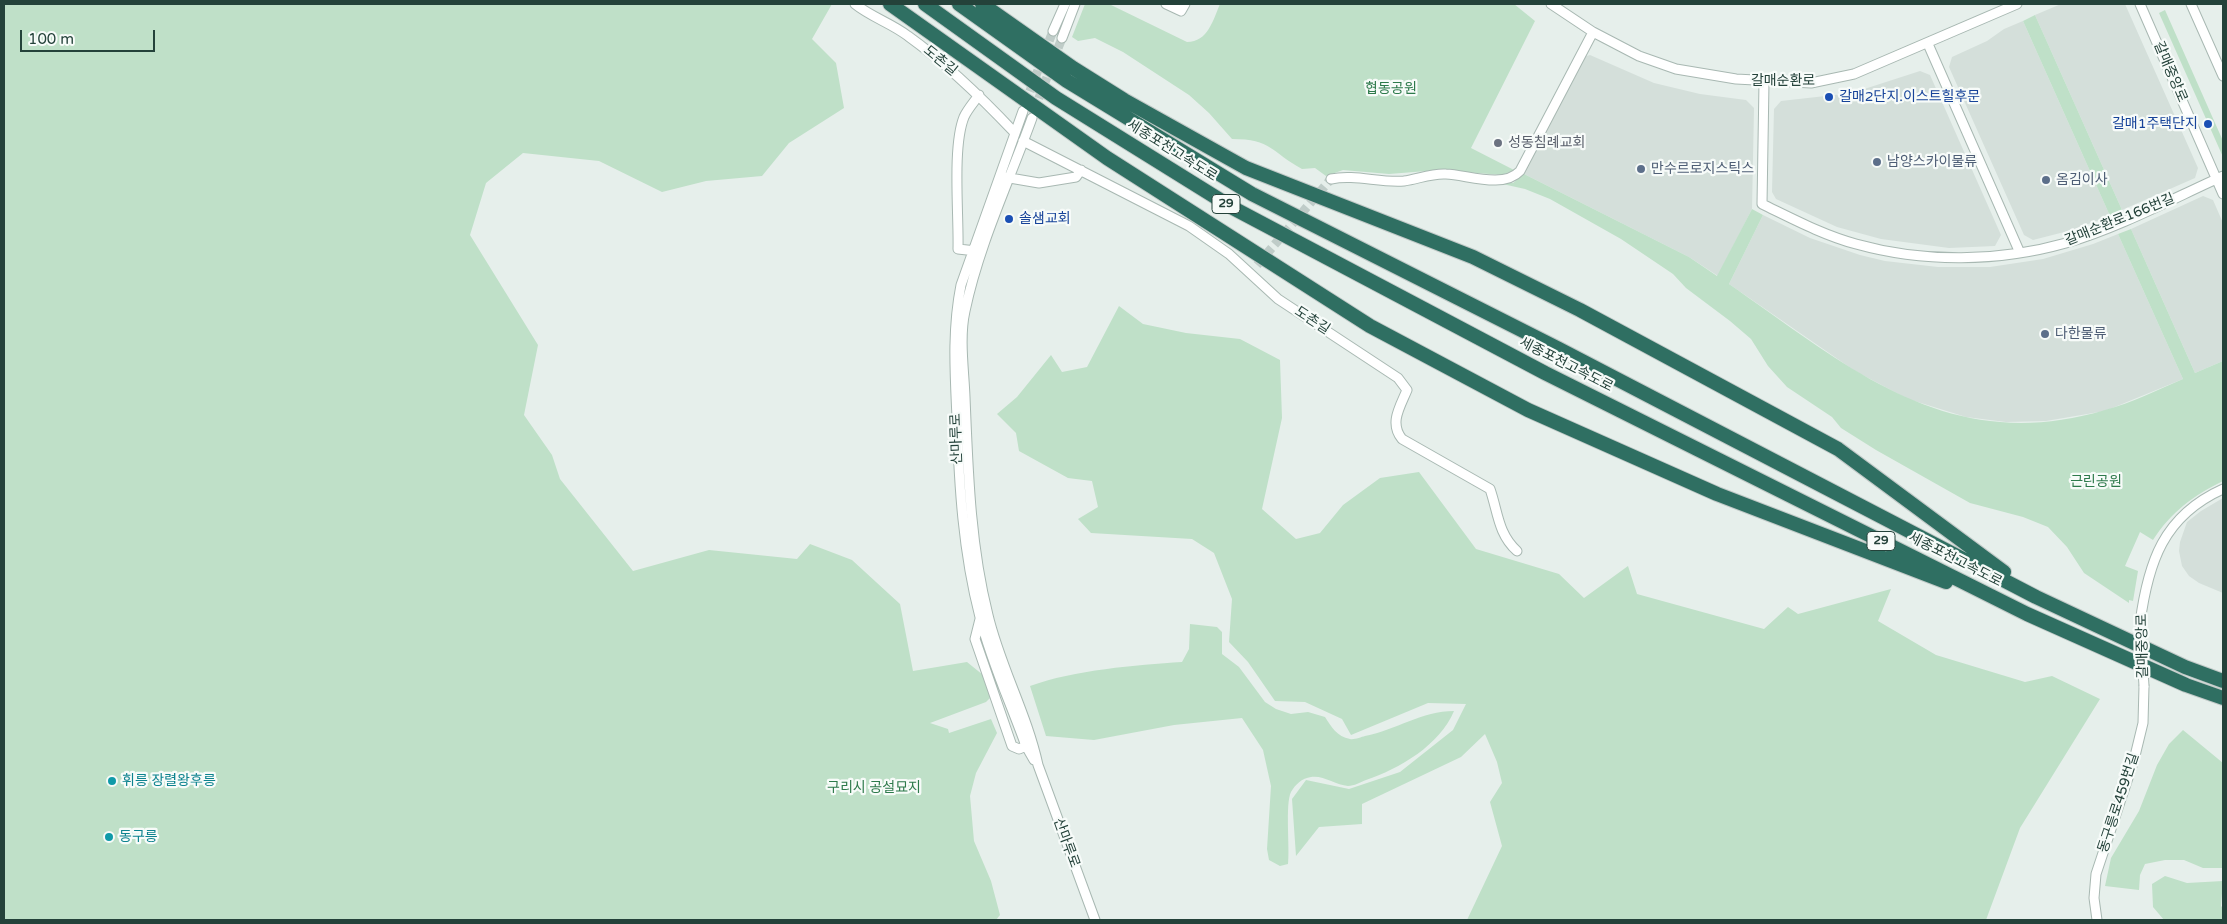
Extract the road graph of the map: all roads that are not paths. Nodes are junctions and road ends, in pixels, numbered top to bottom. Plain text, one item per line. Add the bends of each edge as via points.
1 (854, 4) edge
2 (890, 4) edge
3 (925, 4) edge
4 (959, 4) edge
5 (982, 4) edge
6 (1065, 4) edge
7 (1075, 4) edge
8 (1166, 4) edge
9 (1185, 4) edge
10 (1551, 4) edge
11 (2017, 4) edge
12 (2140, 4) edge
13 (2191, 4) edge
14 (1053, 32) tunnel mouth
15 (1593, 32) junction
16 (1062, 38) tunnel mouth
17 (1928, 44) junction
18 (2223, 48) edge
19 (2213, 52) junction
20 (2223, 76) edge
21 (1764, 82) junction
22 (979, 95) junction
23 (1023, 111) tunnel mouth
24 (1032, 118) tunnel mouth
25 (1014, 132) junction
26 (1023, 141) junction
27 (1081, 170) junction
28 (1004, 176) junction
29 (2220, 178) edge
30 (1331, 179) tunnel mouth
31 (2223, 194) edge
32 (977, 252) junction
33 (2020, 253) junction
34 (1257, 265) tunnel mouth
35 (1251, 274) junction
36 (2223, 489) edge
37 (1517, 551) dead end
38 (2036, 597) junction
39 (2027, 614) junction
40 (980, 619) junction
41 (2223, 681) edge
42 (2144, 686) joint
43 (2223, 698) edge
44 (1030, 745) junction
45 (1095, 920) edge
46 (2097, 920) edge

1 - 22 street, 도촌길 via 906,34 946,64
2 - 39 highway via 1107,158 1370,326 1528,410 1717,494
3 - 39 highway, 세종포천고속도로 / 29 via 1056,98 1232,208 1545,373
4 - 38 highway, 세종포천고속도로 / 29 via 1067,81 1252,194 1551,344
5 - 38 highway via 1124,100 1246,168 1472,258 1580,310 1838,448
6 - 14 street
7 - 16 street
8 - 9 street via 1181,11
10 - 15 street, 갈매순환로
11 - 17 street, 갈매순환로
12 - 29 street, 갈매중앙로
13 - 19 street
15 - 21 street, 갈매순환로 via 1639,56 1676,68
15 - 30 street via 1515,177 1500,180 1445,174 1404,181 1344,176
17 - 21 street, 갈매순환로 via 1854,74 1811,83
17 - 33 street
18 - 19 street
19 - 20 street
21 - 33 street, 갈매순환로166번길 via 1762,204 1826,234 1900,254 1982,258
22 - 25 street, 도촌길
22 - 32 street via 964,117 959,154 958,249
23 - 25 street, 산마루로
24 - 26 street, 산마루로
25 - 28 street, 산마루로
26 - 27 street, 도촌길
26 - 28 street, 산마루로
27 - 28 street via 1076,177 1039,183
27 - 35 street, 도촌길 via 1188,226 1229,254
28 - 32 street, 산마루로
29 - 31 street, 갈매중앙로
29 - 33 street, 갈매순환로166번길 via 2092,234
32 - 40 street, 산마루로 via 961,285 954,344 959,483 970,571
32 - 44 street, 산마루로 via 964,314 969,490 988,618
34 - 35 street
35 - 37 street, 도촌길 via 1278,299 1406,385 1408,390 1395,423 1397,433 1402,439 1490,488 1500,528 1506,542
36 - 42 street, 갈매중앙로, bridge via 2188,511 2172,527 2155,554 2145,583 2140,623
38 - 41 highway, 세종포천고속도로 / 29
39 - 43 highway, 세종포천고속도로 / 29 via 2186,685
40 - 44 street, 산마루로
40 - 44 street via 974,639 998,711 1012,746 1019,749
42 - 46 street, 동구릉로459번길 via 2143,724 2134,760 2096,874 2094,898
44 - 45 street, 산마루로

